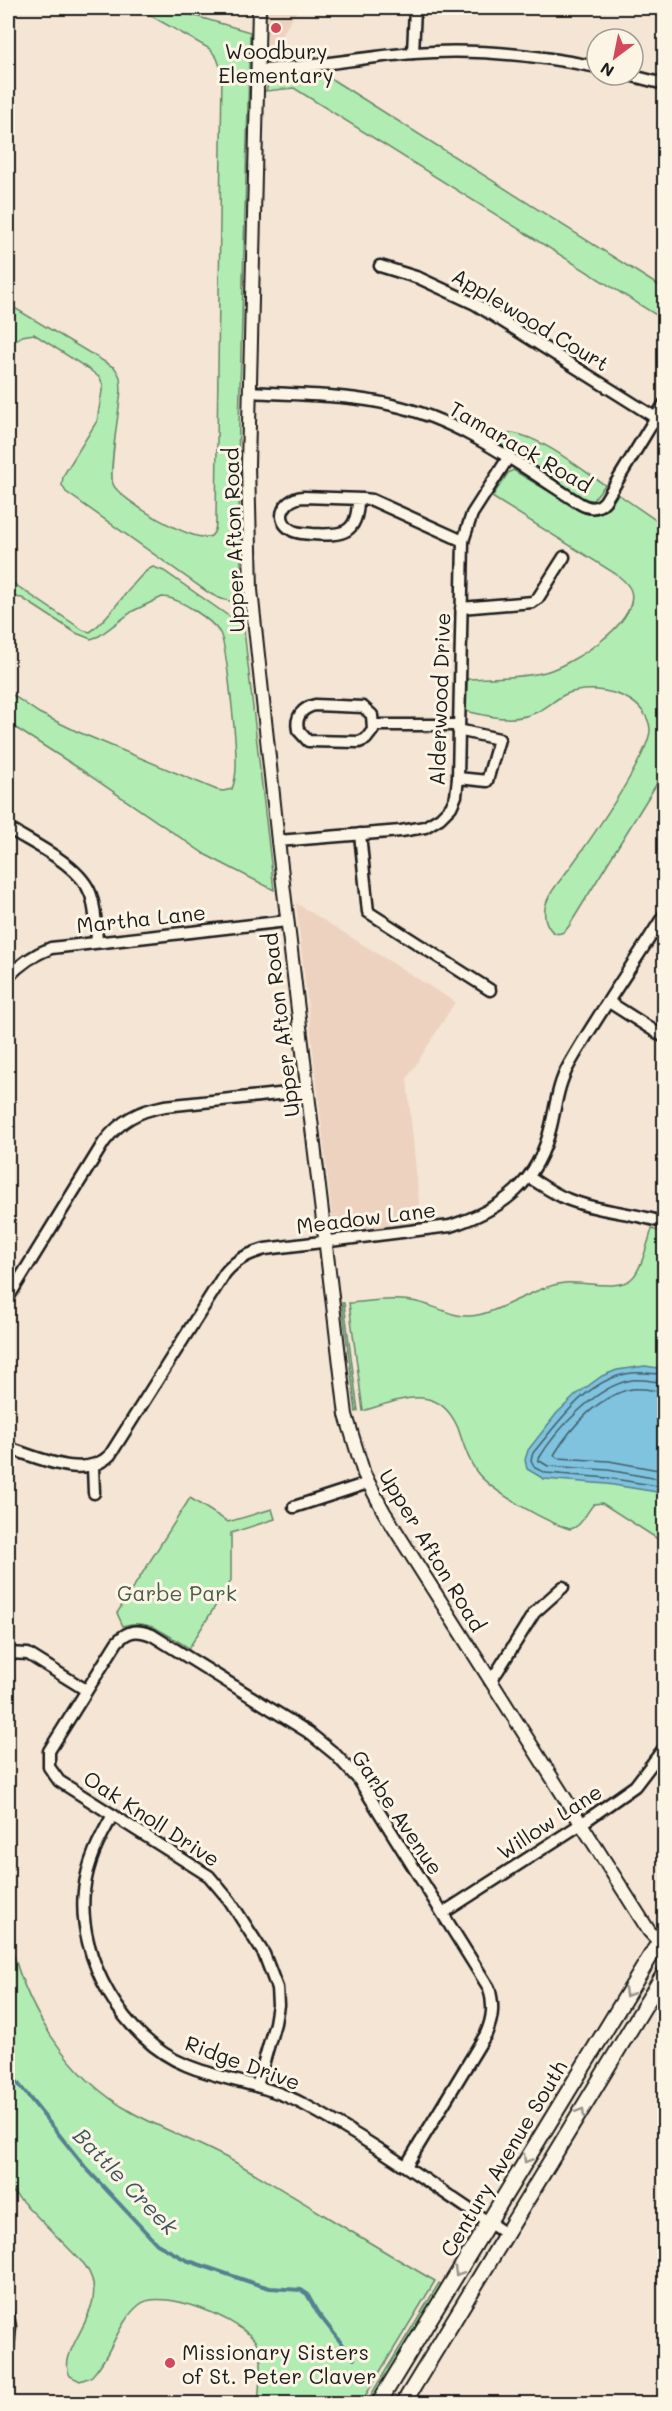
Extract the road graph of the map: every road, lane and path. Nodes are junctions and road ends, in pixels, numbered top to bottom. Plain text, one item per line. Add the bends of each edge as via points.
1 (259, 8) edge
2 (415, 8) edge
3 (413, 53) junction
4 (585, 65) edge
5 (258, 70) junction
6 (645, 79) edge
7 (664, 84) edge
8 (380, 266) dead end
9 (250, 392) junction
10 (664, 404) edge
11 (660, 420) edge
12 (508, 458) junction
13 (358, 499) junction
14 (463, 542) junction
15 (564, 557) dead end
16 (461, 608) junction
17 (374, 725) junction
18 (458, 728) junction
19 (458, 778) junction
20 (8, 828) edge
21 (360, 834) junction
22 (278, 841) junction
23 (664, 915) edge
24 (287, 921) junction
25 (97, 942) junction
26 (8, 977) edge
27 (490, 990) dead end
28 (609, 1002) junction
29 (664, 1036) edge
30 (307, 1091) junction
31 (530, 1178) junction
32 (664, 1223) edge
33 (324, 1241) junction
34 (8, 1298) edge
35 (8, 1448) edge
36 (93, 1467) junction
37 (368, 1483) junction
38 (94, 1493) dead end
39 (294, 1507) dead end
40 (563, 1587) dead end
41 (8, 1653) edge
42 (490, 1681) junction
43 (86, 1690) junction
44 (664, 1748) edge
45 (113, 1815) junction
46 (581, 1824) junction
47 (443, 1913) junction
48 (663, 1941) edge
49 (664, 1974) edge
50 (256, 2086) junction
51 (406, 2166) junction
52 (488, 2222) junction
53 (506, 2234) junction
54 (8, 2316) edge
55 (8, 2348) edge
56 (378, 2403) edge
57 (403, 2403) edge

1 - 5 street, Upper Afton Road
2 - 3 street
3 - 4 street via 484,52
3 - 5 street
5 - 9 street, Upper Afton Road
6 - 7 street
8 - 11 street, Applewood Court via 419,278 475,304
9 - 12 street, Tamarack Road via 394,405 451,426
9 - 22 street, Upper Afton Road via 251,590
10 - 11 street
11 - 12 street, Tamarack Road via 596,508 579,503
12 - 14 street, Alderwood Drive via 472,514
13 - 13 street via 296,497 284,506 283,520 299,533 340,534 356,520
13 - 14 street via 381,503
14 - 16 street, Alderwood Drive
15 - 16 street via 533,602
16 - 18 street, Alderwood Drive
17 - 17 street via 369,712 355,705 312,706 301,712 297,723 302,737 315,743 359,742 369,737
17 - 18 street
18 - 19 street, Alderwood Drive
18 - 19 street via 499,739 487,780
19 - 21 street, Alderwood Drive via 453,803 436,821 411,830
20 - 25 street via 74,870 84,882 94,907
21 - 22 street, Alderwood Drive
21 - 27 street via 368,912
22 - 24 street, Upper Afton Road
23 - 28 street, Meadow Lane
24 - 25 street, Martha Lane
24 - 30 street, Upper Afton Road
25 - 26 street, Martha Lane via 34,954
28 - 29 street
28 - 31 street, Meadow Lane via 568,1067 556,1098 547,1142
30 - 33 street, Upper Afton Road
30 - 34 street via 165,1106 131,1116 104,1142
31 - 32 street via 580,1204
31 - 33 street, Meadow Lane via 499,1205 450,1227
33 - 36 street, Meadow Lane via 265,1249 236,1261 110,1455
33 - 37 street, Upper Afton Road via 344,1407
35 - 36 street via 68,1466
36 - 38 street
37 - 39 street
37 - 42 street, Upper Afton Road
40 - 42 street via 534,1612
41 - 43 street via 28,1654
42 - 46 street, Upper Afton Road
43 - 45 street, Oak Knoll Drive via 49,1751 49,1767 59,1781
43 - 47 street, Garbe Avenue via 117,1641 124,1634 141,1631 279,1714 323,1743 352,1773
44 - 46 street, Willow Lane via 635,1786
45 - 50 street, Oak Knoll Drive via 209,1876 264,1954 278,1988 278,2005
45 - 50 street, Ridge Drive via 93,1853 84,1892 88,1941 101,1978 124,2017 171,2057
46 - 47 street, Willow Lane
46 - 48 street, Upper Afton Road via 649,1931
47 - 51 street, Garbe Avenue via 489,1988 493,2004 491,2022
48 -> 52 main road, Century Avenue South
53 -> 49 main road, Century Avenue South
50 - 51 street, Ridge Drive via 285,2094
51 - 52 street, Ridge Drive
52 - 53 street, Ridge Drive
52 -> 56 main road, Century Avenue South
53 - 57 main road, Century Avenue South
54 - 55 street

